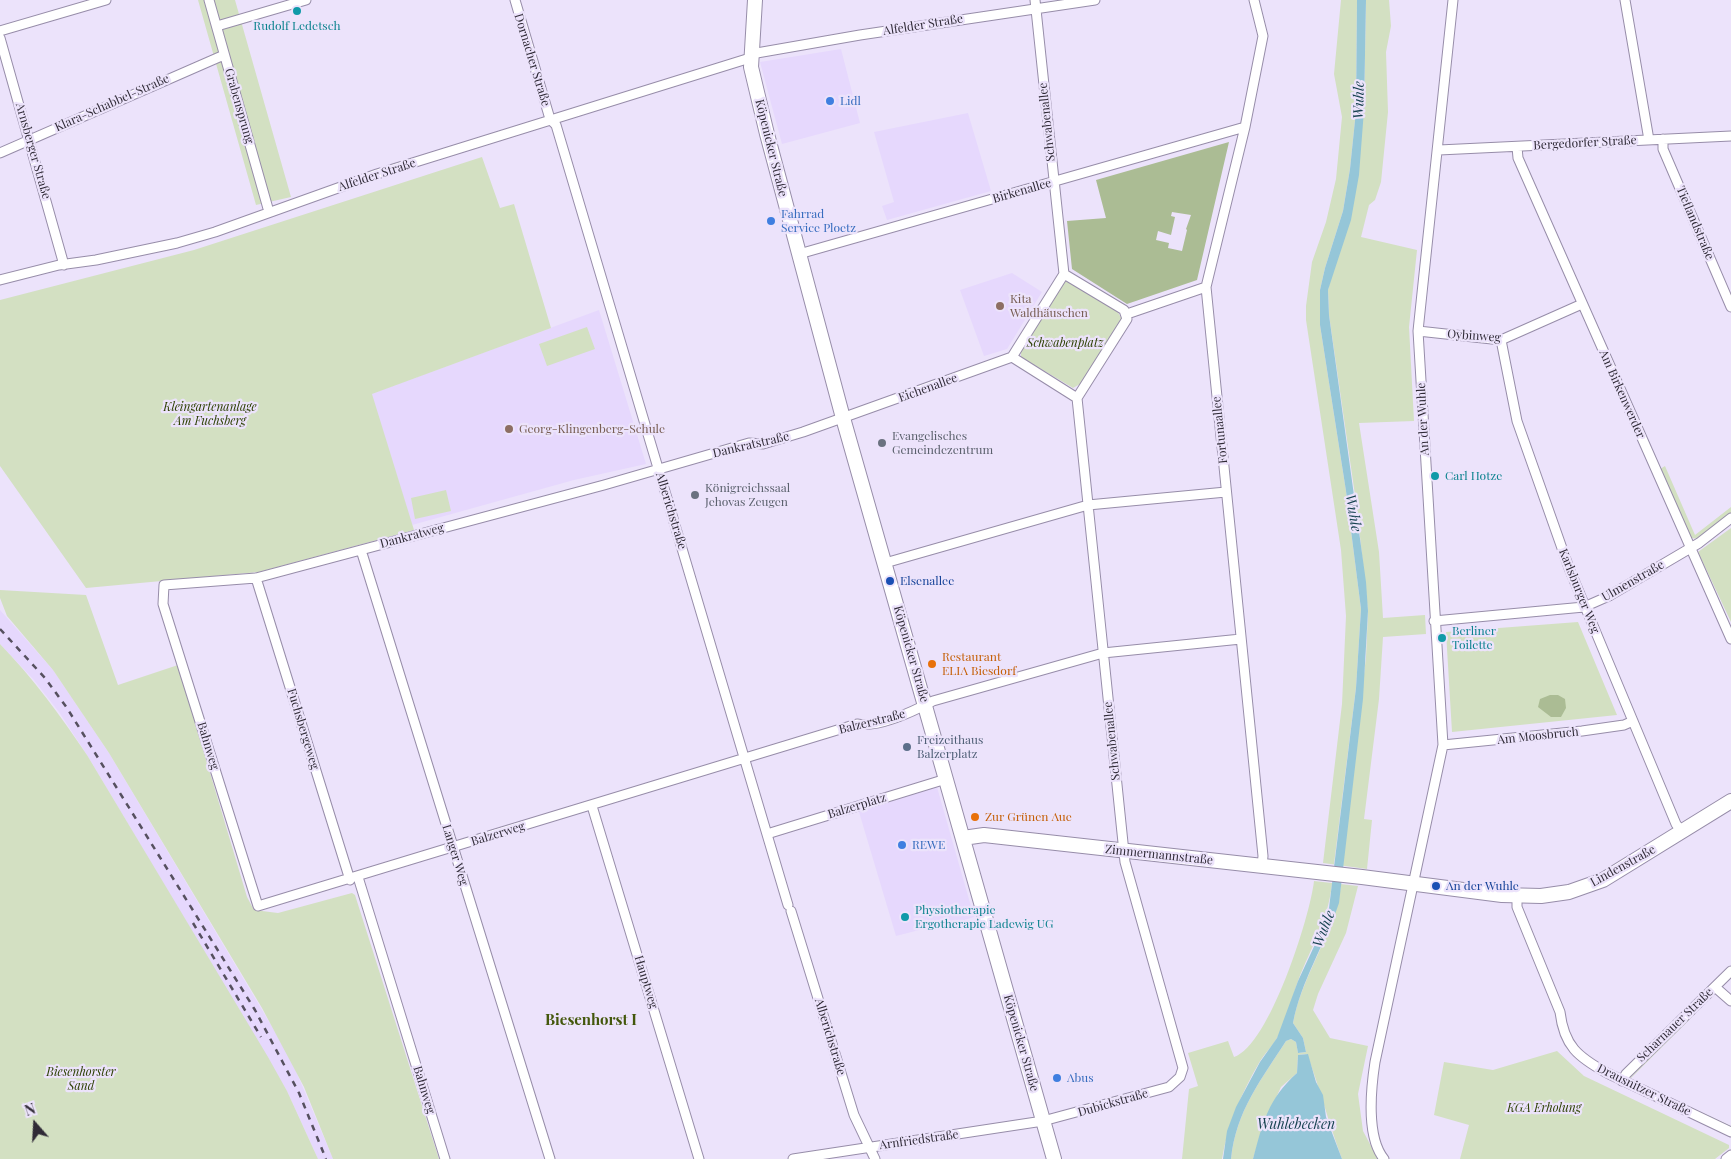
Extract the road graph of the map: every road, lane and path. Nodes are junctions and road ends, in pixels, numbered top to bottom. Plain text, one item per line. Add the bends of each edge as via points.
1 (106, 0) edge
2 (209, 0) edge
3 (306, 0) edge
4 (515, 0) edge
5 (755, 0) edge
6 (1095, 0) edge
7 (1254, 0) edge
8 (1453, 0) edge
9 (1625, 0) edge
10 (1035, 4) edge
11 (217, 26) junction
12 (0, 31) edge
13 (0, 38) edge
14 (224, 55) junction
15 (751, 56) junction
16 (550, 119) junction
17 (1244, 127) junction
18 (1731, 136) edge
19 (30, 140) junction
20 (1649, 140) junction
21 (1663, 140) junction
22 (1517, 147) junction
23 (1438, 150) junction
24 (0, 153) edge
25 (1053, 182) junction
26 (268, 212) junction
27 (799, 254) junction
28 (64, 265) junction
29 (1064, 274) junction
30 (0, 280) edge
31 (1206, 287) junction
32 (1582, 304) junction
33 (1731, 307) edge
34 (1127, 314) junction
35 (1418, 331) junction
36 (1502, 340) junction
37 (1012, 357) junction
38 (1077, 398) junction
39 (844, 418) junction
40 (658, 469) junction
41 (1226, 492) junction
42 (1088, 505) junction
43 (1731, 518) edge
44 (1690, 548) junction
45 (361, 550) junction
46 (885, 563) junction
47 (256, 578) junction
48 (164, 585) joint
49 (1584, 607) junction
50 (1434, 621) junction
51 (1241, 639) junction
52 (1731, 640) edge
53 (1103, 653) junction
54 (925, 705) junction
55 (1633, 721) junction
56 (1442, 745) junction
57 (745, 758) junction
58 (680, 778) joint
59 (946, 779) junction
60 (1731, 801) edge
61 (592, 806) junction
62 (1682, 832) junction
63 (767, 834) junction
64 (963, 838) junction
65 (453, 848) junction
66 (1124, 851) junction
67 (1262, 866) junction
68 (1355, 876) joint
69 (354, 878) junction
70 (1413, 883) junction
71 (1517, 896) junction
72 (258, 906) joint
73 (1731, 971) edge
74 (1715, 987) junction
75 (1731, 1001) edge
76 (1180, 1078) joint
77 (1622, 1081) junction
78 (1048, 1120) junction
79 (1731, 1132) edge
80 (870, 1147) junction
81 (1731, 1156) edge
82 (794, 1158) edge
83 (445, 1159) edge
84 (550, 1159) edge
85 (699, 1159) edge
86 (875, 1159) edge
87 (1054, 1159) edge
88 (1384, 1159) edge
89 (1726, 1159) edge

1 - 12 street
2 - 11 street, Grabensprung
3 - 11 street
4 - 16 street, Dornacher Straße
5 - 15 main road, Köpenicker Straße
6 - 10 street, Alfelder Straße
7 - 17 street, Fortunaallee via 1263,36
8 - 23 street, An der Wuhle
9 - 20 street
10 - 15 street, Alfelder Straße
10 - 25 street, Schwabenallee
11 - 14 street, Grabensprung
13 - 19 street, Arnsberger Straße
14 - 19 street, Klara-Schabbel-Straße
14 - 26 street, Grabensprung
15 - 16 street, Alfelder Straße via 700,76
15 - 27 main road, Köpenicker Straße via 756,90
16 - 26 street, Alfelder Straße
16 - 40 street, Alberichstraße via 556,125
17 - 25 street, Birkenallee
17 - 31 street, Fortunaallee
18 - 21 street, Bergedorfer Straße
19 - 24 street, Klara-Schabbel-Straße
19 - 28 street, Arnsberger Straße
20 - 21 street, Bergedorfer Straße
20 - 22 street, Bergedorfer Straße
21 - 33 street, Tieflandstraße
22 - 23 street, Bergedorfer Straße
22 - 32 street, Am Birkenwerder via 1518,158
23 - 35 street, An der Wuhle
25 - 27 street, Birkenallee
25 - 29 street, Schwabenallee
26 - 28 street, Alfelder Straße via 177,243
27 - 39 main road, Köpenicker Straße
28 - 30 street, Alfelder Straße
29 - 34 street
29 - 37 street
31 - 34 street
31 - 41 street, Fortunaallee
32 - 36 street, Oybinweg
32 - 44 street, Am Birkenwerder
34 - 38 street via 1127,319
35 - 36 street, Oybinweg
35 - 50 street, An der Wuhle
36 - 49 street, Karlsburger Weg via 1517,421
37 - 38 street
37 - 39 street, Eichenallee
38 - 42 street, Schwabenallee
39 - 40 street, Dankratstraße via 763,444 749,443
39 - 46 main road, Köpenicker Straße
40 - 45 street, Dankratweg
40 - 57 street, Alberichstraße
41 - 42 street
41 - 51 street, Fortunaallee
42 - 46 street
42 - 53 street, Schwabenallee
43 - 44 street, Ulmenstraße
44 - 49 street, Ulmenstraße via 1609,596
44 - 52 street, Am Birkenwerder
45 - 47 street, Dankratweg
45 - 65 street, Langer Weg
46 - 54 main road, Köpenicker Straße
47 - 48 street, Dankratweg
47 - 69 street, Fuchsbergeweg
48 - 72 street, Bahnweg via 163,604
49 - 50 street, Ulmenstraße
49 - 55 street, Karlsburger Weg
50 - 56 street, An der Wuhle
51 - 53 street, Balzerstraße
51 - 67 street, Fortunaallee
53 - 54 street, Balzerstraße
53 - 66 street, Schwabenallee
54 - 57 street, Balzerstraße via 867,725 857,724
54 - 59 main road, Köpenicker Straße
55 - 56 street, Am Moosbruch via 1582,731
55 - 62 street, Karlsburger Weg
56 - 70 street, An der Wuhle
57 - 58 street, Balzerstraße
57 - 63 street, Alberichstraße
58 - 61 street, Balzerweg
59 - 63 street, Balzerplatz
59 - 64 main road, Köpenicker Straße
60 - 62 main road, Lindenstraße
61 - 65 street, Balzerweg
61 - 85 street, Hauptweg
62 - 71 main road, Lindenstraße via 1592,885 1541,896
63 - 80 street, Alberichstraße via 854,1116
64 - 66 main road, Zimmermannstraße via 984,835
64 - 78 main road, Köpenicker Straße
65 - 69 street, Balzerweg
65 - 84 street, Langer Weg
66 - 67 main road, Zimmermannstraße
66 - 76 street, Schwabenallee via 1183,1068
67 - 68 main road, Zimmermannstraße
68 - 70 main road, Lindenstraße
69 - 72 street, Balzerweg
69 - 83 street, Bahnweg
70 - 71 main road, Lindenstraße
70 - 88 street, An der Wuhle via 1372,1080 1372,1120 1377,1146
71 - 77 street, Drausnitzer Straße via 1517,907 1560,1012 1570,1046 1590,1064
73 - 74 street, Scharnauer Straße
74 - 75 street
74 - 77 street, Scharnauer Straße
76 - 78 street, Dubickstraße via 1169,1087
77 - 79 street, Drausnitzer Straße
78 - 80 street, Arnfriedstraße
78 - 87 main road, Köpenicker Straße
80 - 82 street, Arnfriedstraße
80 - 86 street, Alberichstraße
81 - 89 street

